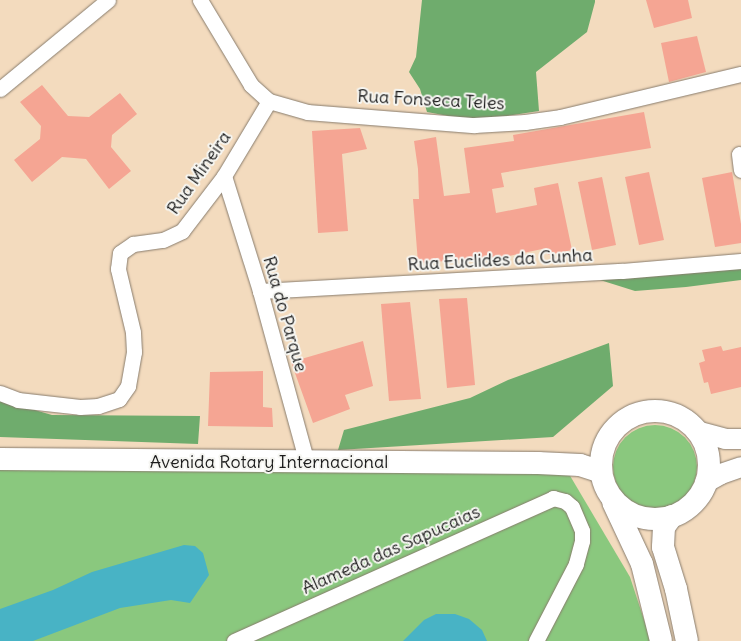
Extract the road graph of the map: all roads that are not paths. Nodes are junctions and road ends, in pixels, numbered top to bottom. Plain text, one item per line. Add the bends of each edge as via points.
1 (108, 0) edge
2 (200, 0) edge
3 (741, 74) edge
4 (0, 89) edge
5 (268, 101) junction
6 (739, 154) dead end
7 (741, 170) edge
8 (224, 176) junction
9 (741, 260) edge
10 (260, 291) junction
11 (0, 393) edge
12 (696, 431) junction
13 (741, 439) edge
14 (605, 445) junction
15 (0, 460) edge
16 (307, 463) junction
17 (538, 463) junction
18 (741, 468) edge
19 (601, 472) junction
20 (705, 483) junction
21 (611, 496) junction
22 (672, 516) junction
23 (629, 534) junction
24 (662, 537) junction
25 (234, 641) edge
26 (536, 641) edge
27 (661, 641) edge
28 (687, 641) edge

1 - 4 street
2 - 5 street, Rua Fonseca Teles via 250,85
3 - 5 street, Rua Fonseca Teles via 560,117 516,123 474,125 307,112
5 - 8 street, Rua Mineira
6 - 7 street
8 - 10 street, Rua do Parque
8 - 11 street, Rua Mineira via 174,237 132,244 120,253 118,268 133,332 134,352 128,386 119,399 98,406 80,407 18,400
9 - 10 street, Rua Euclides da Cunha via 622,272
10 - 16 street, Rua do Parque
12 - 13 street via 725,439
12 - 14 main road via 674,415 647,412 621,423
12 - 20 main road via 708,458
14 - 17 main road, Avenida Rotary Internacional
14 - 19 main road
15 - 16 main road, Avenida Rotary Internacional
16 - 17 main road, Avenida Rotary Internacional
17 - 19 main road, Avenida Rotary Internacional via 580,466
18 - 20 street
19 - 21 main road
20 - 22 main road via 692,504
21 - 22 main road via 630,512 643,517
21 - 23 main road
22 - 24 main road
23 - 24 main road via 648,529
23 - 27 main road via 642,564
24 - 28 main road
25 - 26 street, Alameda das Sapucaias via 553,498 572,507 582,531 580,550

